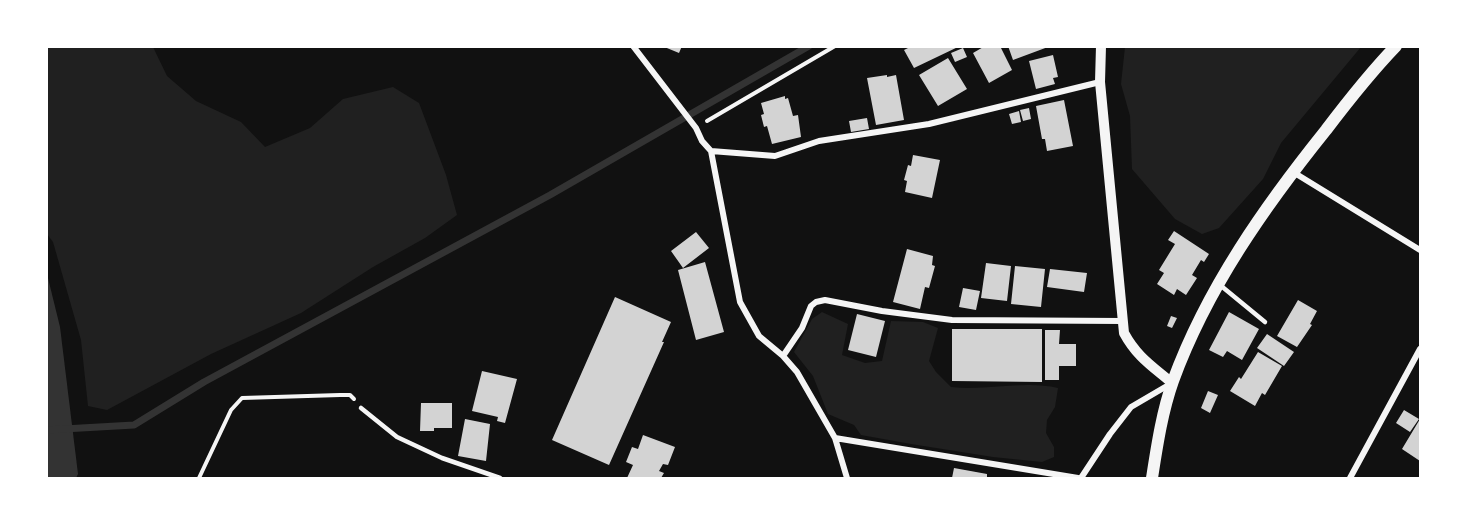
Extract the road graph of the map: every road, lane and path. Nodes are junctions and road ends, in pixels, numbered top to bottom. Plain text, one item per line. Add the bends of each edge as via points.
1 (633, 46) edge
2 (835, 46) edge
3 (1101, 46) edge
4 (1396, 46) edge
5 (1100, 82) junction
6 (696, 128) junction
7 (711, 151) junction
8 (1292, 171) junction
9 (1420, 250) edge
10 (1218, 284) junction
11 (1123, 321) junction
12 (1265, 322) dead end
13 (1420, 349) edge
14 (783, 356) junction
15 (1172, 383) junction
16 (361, 408) joint
17 (835, 438) junction
18 (199, 478) edge
19 (500, 478) edge
20 (847, 478) edge
21 (1080, 478) edge
22 (1152, 478) edge
23 (1350, 478) edge

1 - 6 street
2 - 6 path
3 - 5 street
4 - 8 main road
5 - 7 street via 929,124 819,141 775,156
5 - 11 street
6 - 7 street
7 - 14 street via 740,302 759,336
8 - 9 street
8 - 10 main road
10 - 12 lane
10 - 15 main road
11 - 14 street via 952,320 825,300 811,306
11 - 15 street via 1133,350
13 - 23 street
14 - 17 street via 797,372
15 - 21 street via 1131,407
15 - 22 main road
16 - 18 path via 351,395 242,398 231,410
16 - 19 lane via 397,437
17 - 20 street
17 - 21 street

